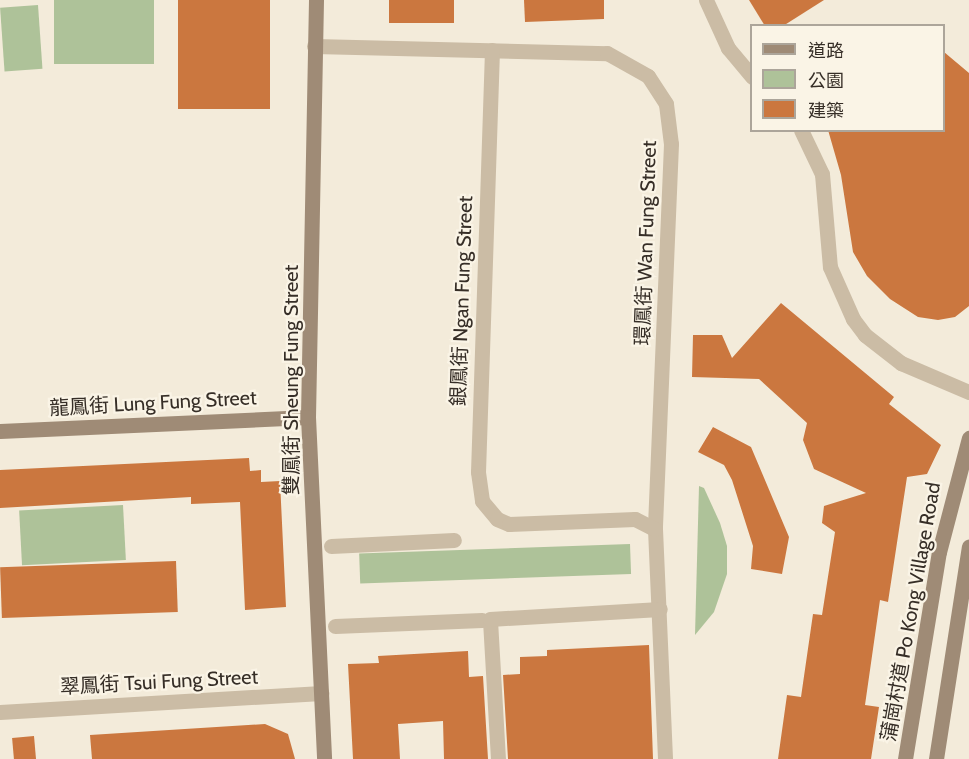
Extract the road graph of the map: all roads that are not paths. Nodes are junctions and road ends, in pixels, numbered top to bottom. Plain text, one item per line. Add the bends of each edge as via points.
1 (316, 0) edge
2 (706, 0) edge
3 (314, 46) junction
4 (492, 50) junction
5 (750, 75) edge
6 (802, 132) edge
7 (969, 392) edge
8 (308, 417) junction
9 (0, 431) edge
10 (969, 438) edge
11 (655, 530) junction
12 (454, 540) dead end
13 (331, 546) dead end
14 (969, 547) edge
15 (660, 609) junction
16 (486, 620) junction
17 (335, 626) dead end
18 (321, 693) junction
19 (0, 712) edge
20 (324, 759) edge
21 (498, 759) edge
22 (665, 759) edge
23 (905, 759) edge
24 (936, 759) edge

1 - 3 street, 雙鳳街 Sheung Fung Street
2 - 5 street via 728,48
3 - 4 street, 環鳳街 Wan Fung Street
3 - 8 street, 雙鳳街 Sheung Fung Street
4 - 11 street, 環鳳街 Wan Fung Street via 607,53 648,76 666,104 671,144
4 - 11 street, 銀鳳街 Ngan Fung Street via 477,472 482,501 497,519 524,525 635,519
6 - 7 street via 822,174 830,267 853,319 865,335 901,363
8 - 9 street, 龍鳳街 Lung Fung Street
8 - 18 street, 雙鳳街 Sheung Fung Street
10 - 23 street, 蒲崗村道 Po Kong Village Road via 939,552
11 - 15 street, 環鳳街 Wan Fung Street
12 - 13 street
14 - 24 street
15 - 16 street
15 - 22 street, 環鳳街 Wan Fung Street
16 - 17 street
16 - 21 street
18 - 19 street, 翠鳳街 Tsui Fung Street
18 - 20 street, 雙鳳街 Sheung Fung Street

